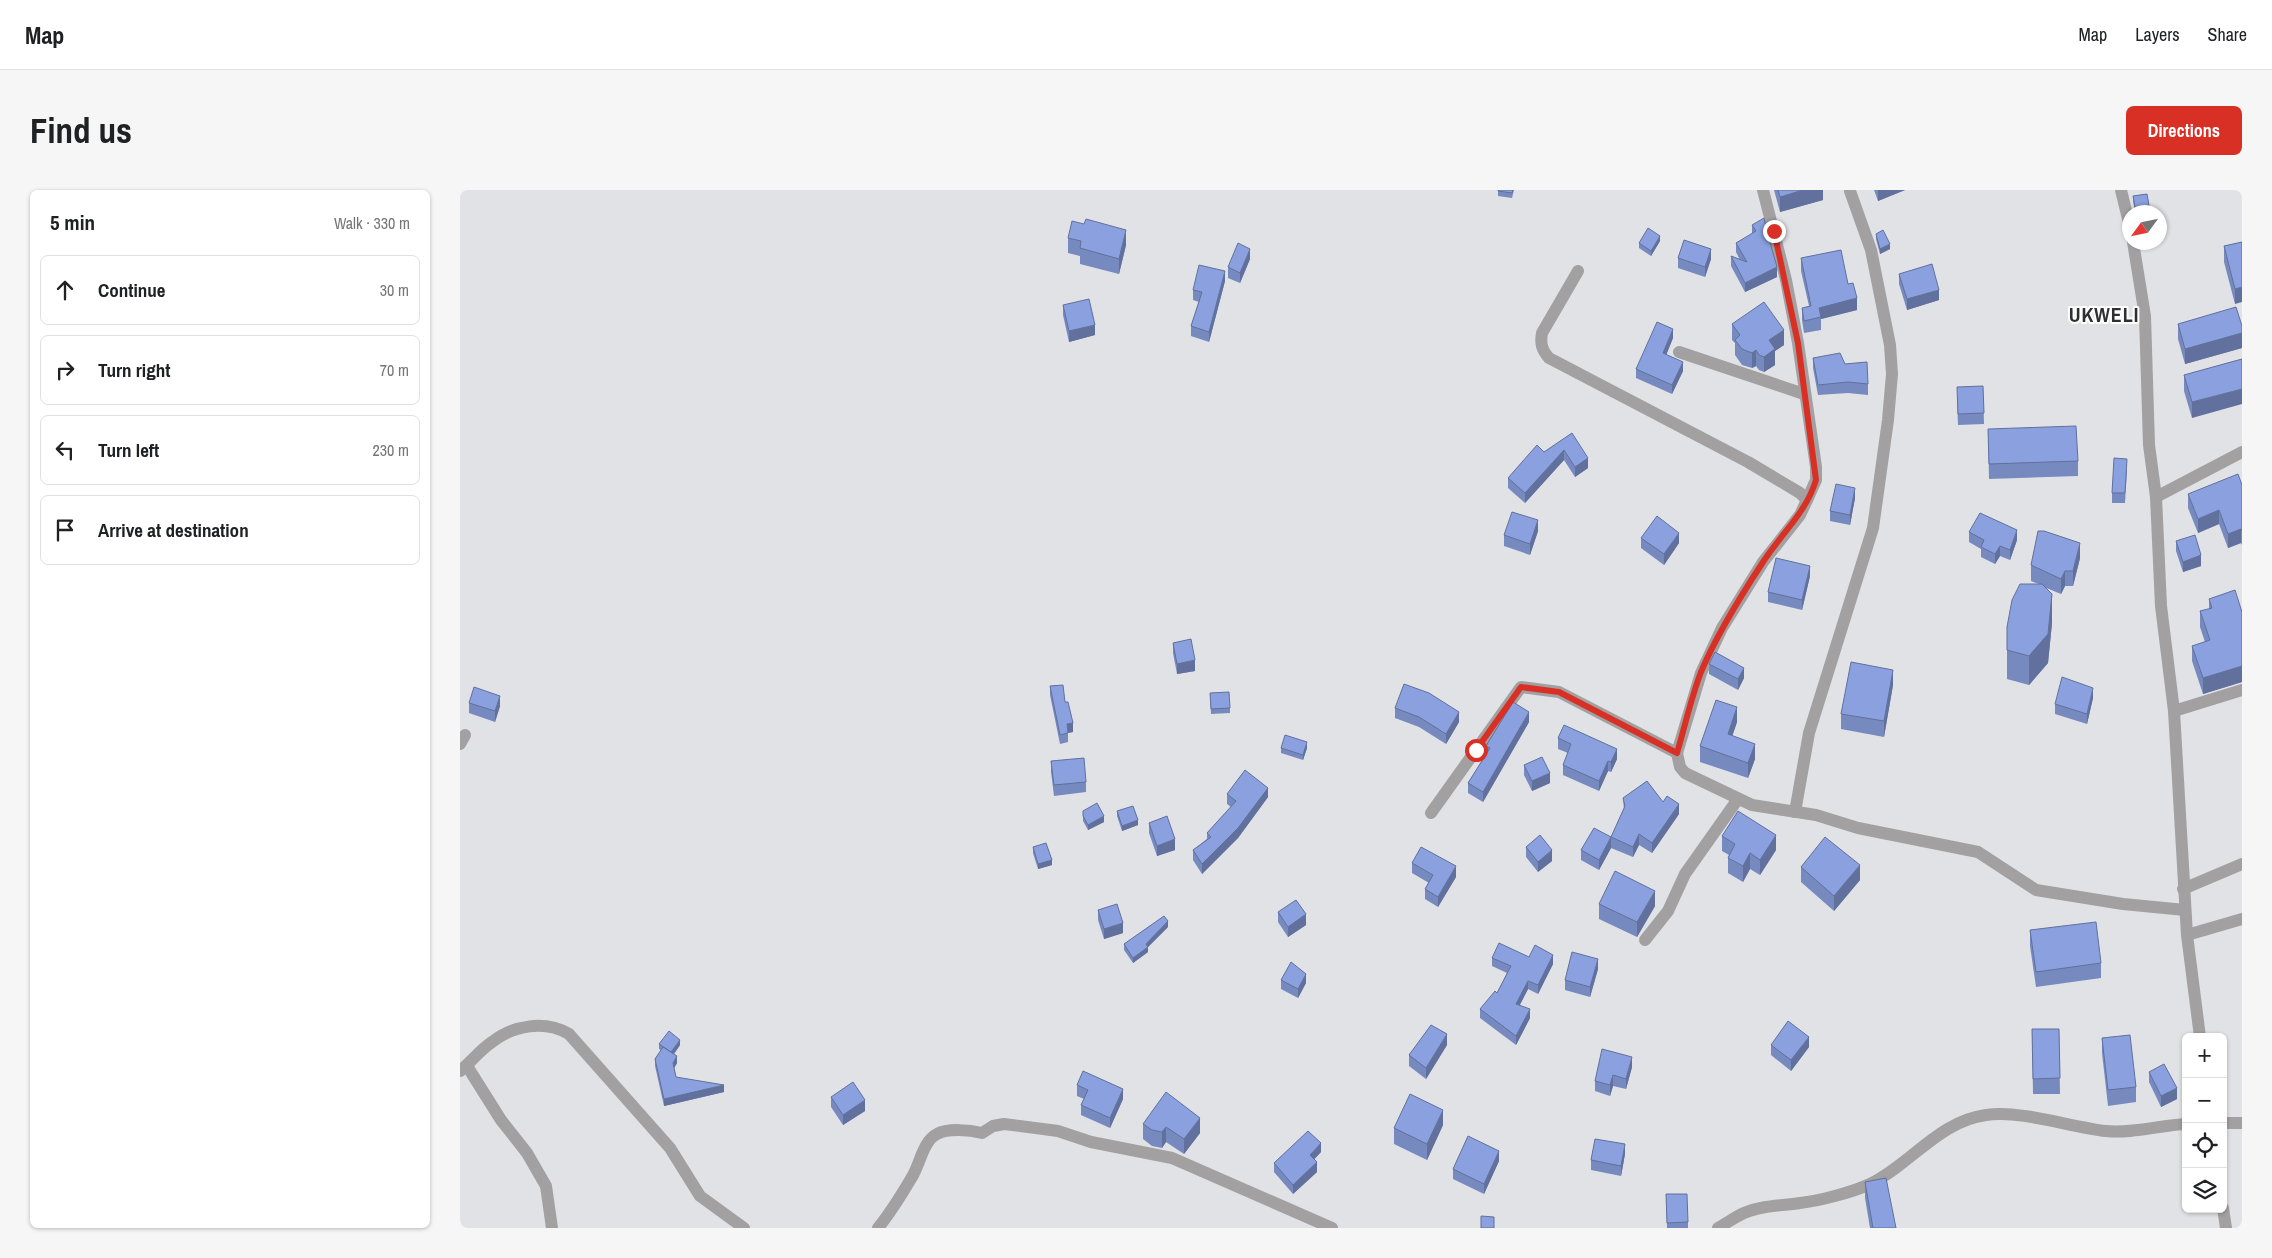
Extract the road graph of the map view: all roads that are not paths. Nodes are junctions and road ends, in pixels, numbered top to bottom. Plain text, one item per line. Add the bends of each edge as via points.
1 (1763, 190) edge
2 (2121, 190) edge
3 (1850, 191) edge
4 (2125, 205) edge
5 (2134, 250) edge
6 (1578, 271) dead end
7 (1679, 352) dead end
8 (1804, 394) junction
9 (2242, 452) edge
10 (2156, 497) junction
11 (1807, 500) junction
12 (2242, 690) edge
13 (2174, 711) junction
14 (1677, 753) junction
15 (1738, 799) junction
16 (1795, 812) junction
17 (1431, 813) dead end
18 (2242, 864) edge
19 (2183, 889) junction
20 (2185, 910) junction
21 (2242, 919) edge
22 (2187, 935) junction
23 (1645, 940) dead end
24 (2199, 1033) edge
25 (463, 1069) edge
26 (2227, 1123) edge
27 (2242, 1123) edge
28 (2182, 1124) edge
29 (2224, 1213) edge
30 (883, 1226) edge
31 (552, 1228) edge
32 (744, 1228) edge
33 (1332, 1228) edge
34 (1718, 1228) edge
35 (2226, 1228) edge

1 - 8 street via 1786,280
2 - 4 street
3 - 16 street via 1871,250 1890,345 1890,401 1873,528 1809,733
5 - 10 street via 2145,316 2149,445
6 - 11 street via 1542,333 1540,342 1549,358 1748,462
7 - 8 street
8 - 11 street via 1816,473
9 - 10 street
10 - 13 street via 2161,606
11 - 14 street via 1722,628 1701,673
12 - 13 street
13 - 19 street
14 - 15 street via 1685,773
14 - 17 street via 1559,692 1521,687
15 - 16 street via 1762,808
15 - 23 street via 1685,874 1668,911
16 - 20 street via 1978,852 2036,890
18 - 19 street
19 - 20 street
20 - 22 street
21 - 22 street
22 - 24 street
25 - 31 street via 527,1153 546,1186
25 - 32 street via 491,1042 512,1030 546,1025 569,1034 664,1141 700,1196
26 - 27 street
28 - 34 street via 2109,1132 2041,1119 1986,1115 1946,1131 1857,1190 1745,1212
29 - 35 street
30 - 33 street via 913,1176 929,1140 946,1131 982,1133 1004,1124 1058,1131 1091,1142 1172,1158

